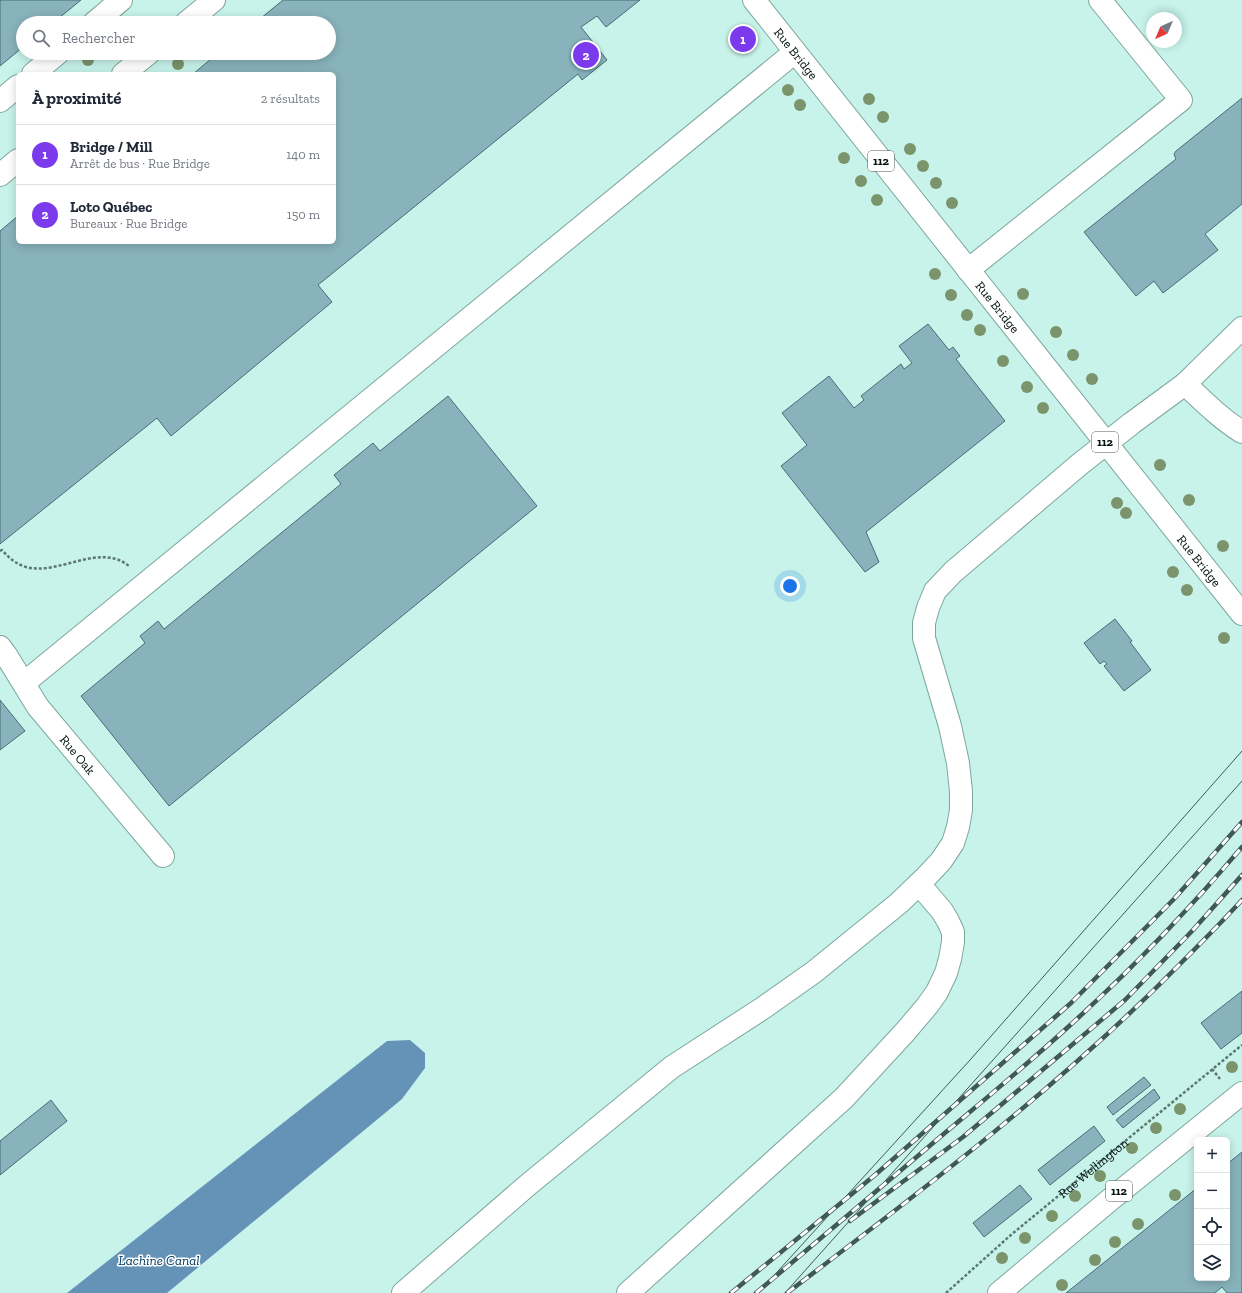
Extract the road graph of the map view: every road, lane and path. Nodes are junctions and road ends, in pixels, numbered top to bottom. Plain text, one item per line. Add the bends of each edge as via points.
1 (121, 0) edge
2 (214, 0) edge
3 (754, 0) edge
4 (1100, 0) edge
5 (102, 16) edge
6 (195, 16) edge
7 (795, 52) junction
8 (50, 60) edge
9 (140, 60) edge
10 (35, 72) edge
11 (125, 72) edge
12 (16, 88) edge
13 (0, 101) edge
14 (16, 162) edge
15 (0, 175) edge
16 (968, 270) junction
17 (1242, 328) edge
18 (1185, 384) junction
19 (1242, 432) edge
20 (1105, 443) junction
21 (0, 551) edge
22 (132, 568) dead end
23 (1242, 614) edge
24 (0, 647) edge
25 (24, 683) junction
26 (163, 856) dead end
27 (919, 884) junction
28 (1242, 1046) edge
29 (1240, 1099) edge
30 (403, 1293) edge
31 (628, 1293) edge
32 (946, 1293) edge
33 (999, 1293) edge

1 - 5 main road
2 - 6 main road
3 - 7 main road, Rue Bridge / 112
4 - 16 main road via 1181,100
7 - 16 main road, Rue Bridge / 112
7 - 25 main road
8 - 10 main road
9 - 11 main road
12 - 13 main road
14 - 15 main road
16 - 20 main road, Rue Bridge / 112
17 - 18 main road
18 - 19 main road via 1209,407
18 - 20 main road
20 - 23 main road, Rue Bridge / 112
20 - 27 main road via 953,572 935,591 930,602 924,623 924,638 958,763 961,810 952,843 941,860
21 - 22 path via 26,567 42,569 104,557 116,558
24 - 25 main road, Rue Oak
25 - 26 main road, Rue Oak via 38,707
27 - 30 main road via 814,972 672,1067 529,1184
27 - 31 main road via 942,911 953,932 946,973 937,992 906,1032 844,1098
28 - 32 path, Rue Wellington via 1012,1234
29 - 33 main road, 112 via 1110,1199

